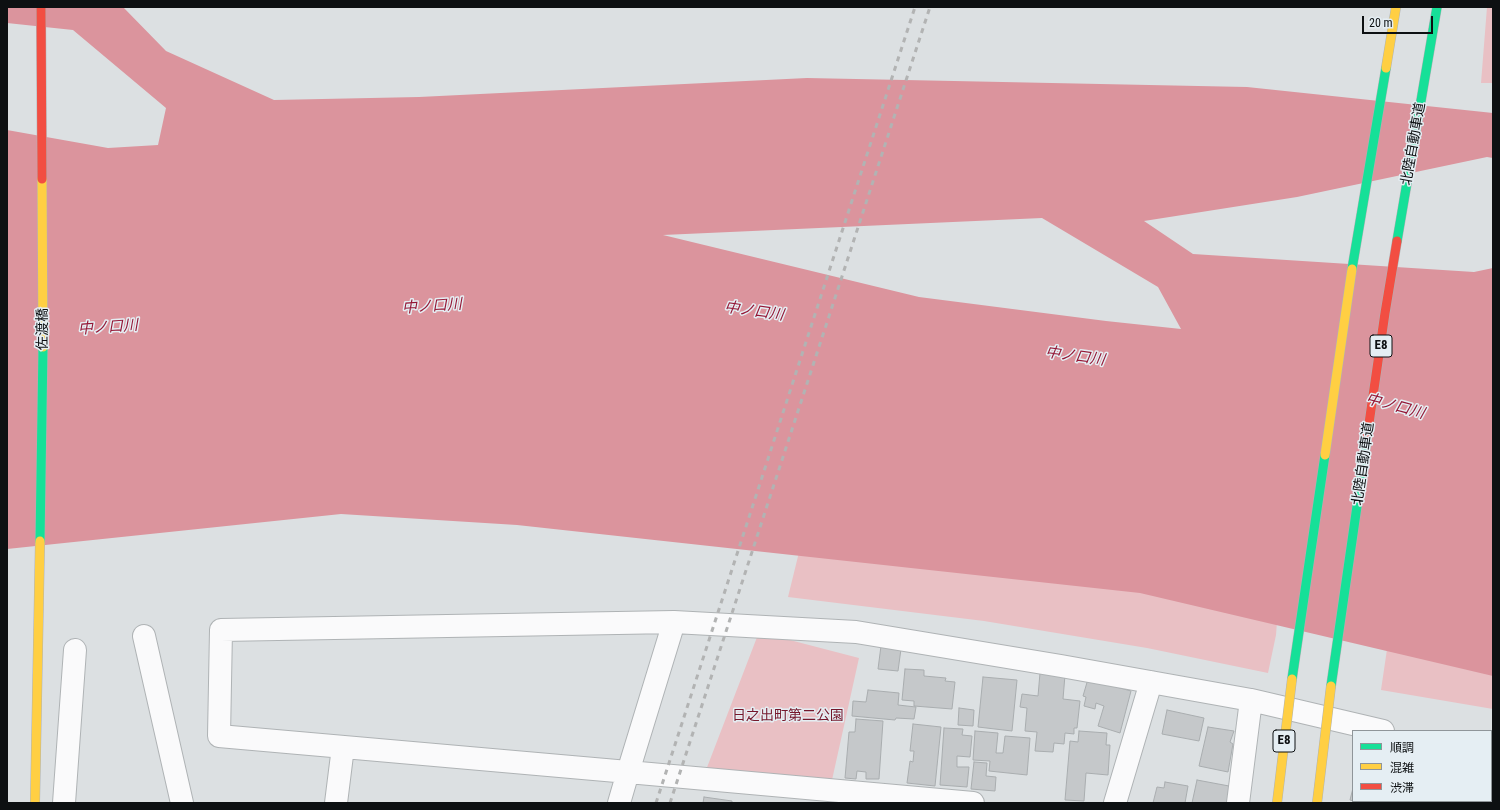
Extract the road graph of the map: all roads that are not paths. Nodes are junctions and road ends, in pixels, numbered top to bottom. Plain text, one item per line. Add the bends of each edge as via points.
1 (41, 7) edge
2 (1396, 7) edge
3 (1437, 7) edge
4 (674, 622) junction
5 (144, 636) dead end
6 (75, 650) dead end
7 (1151, 682) junction
8 (1251, 700) junction
9 (1380, 730) edge
10 (343, 747) junction
11 (628, 772) junction
12 (35, 803) edge
13 (64, 803) edge
14 (182, 803) edge
15 (336, 803) edge
16 (619, 803) edge
17 (973, 803) edge
18 (1115, 803) edge
19 (1238, 803) edge
20 (1277, 803) edge
21 (1317, 803) edge

1 - 12 main road, 佐渡橋 via 43,365
2 - 20 main road, E8, bridge via 1346,307 1292,679
3 - 21 main road, 北陸自動車道 / E8, bridge via 1384,321 1331,686
4 - 7 street via 856,632
4 - 10 street via 222,630 219,736
4 - 11 street
5 - 14 street
6 - 13 street
7 - 8 street
7 - 18 street
8 - 9 street
8 - 19 street
10 - 11 street
10 - 15 street
11 - 16 street
11 - 17 street

